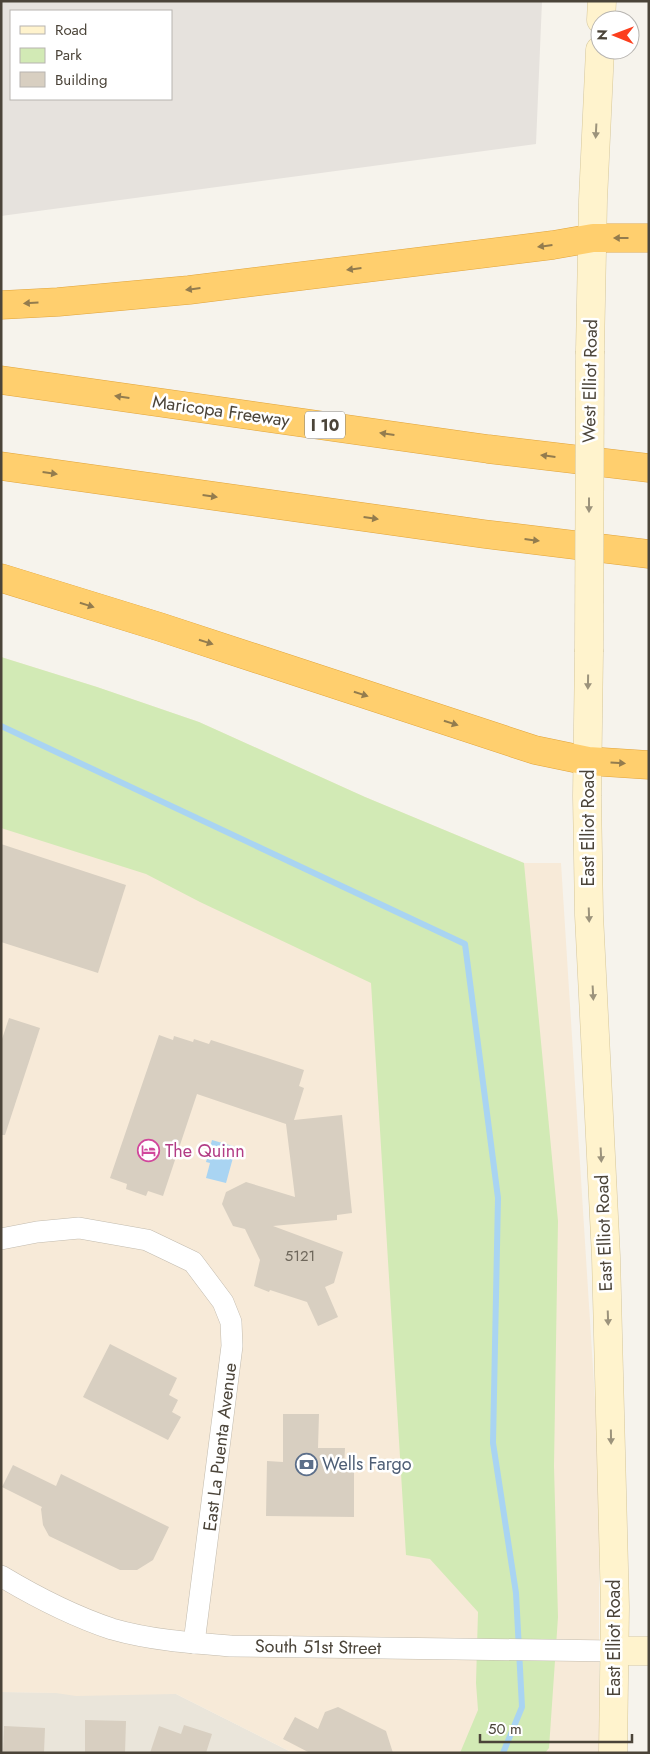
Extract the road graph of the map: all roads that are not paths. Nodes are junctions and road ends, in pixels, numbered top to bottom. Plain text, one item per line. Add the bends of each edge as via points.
1 (600, 60) edge
2 (593, 238) junction
3 (649, 238) edge
4 (1, 304) edge
5 (1, 380) edge
6 (1, 466) edge
7 (649, 468) edge
8 (649, 554) edge
9 (1, 578) edge
10 (588, 713) joint
11 (588, 761) junction
12 (649, 765) edge
13 (1, 1239) edge
14 (1, 1576) edge
15 (194, 1643) junction
16 (614, 1651) junction
17 (649, 1651) edge
18 (613, 1753) edge

1 -> 2 main road, West Elliot Road
3 -> 2 highway
2 -> 4 highway via 189,290
2 -> 10 main road, West Elliot Road, bridge
7 -> 5 highway, Maricopa Freeway / I 10 via 488,449
6 -> 8 highway
9 -> 11 highway via 535,750
10 - 11 main road, East Elliot Road
11 -> 12 highway
11 -> 16 main road, East Elliot Road via 589,915 606,1257
13 - 15 street, East La Puenta Avenue via 79,1228 147,1240 193,1262 224,1302 231,1322 232,1346
14 - 15 street, South 51st Street via 53,1605 112,1629
15 - 16 street, South 51st Street
16 - 17 main road, South 51st Street
16 - 18 main road, East Elliot Road

